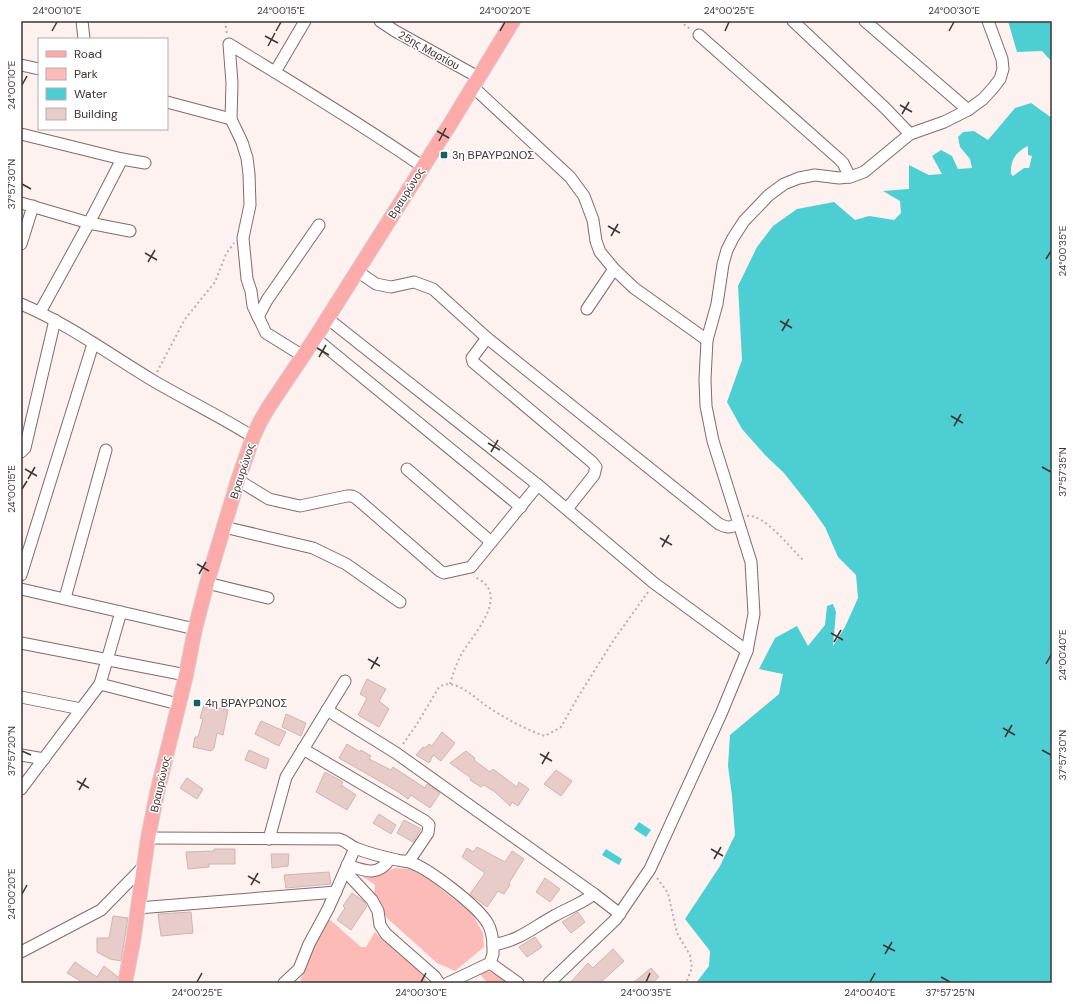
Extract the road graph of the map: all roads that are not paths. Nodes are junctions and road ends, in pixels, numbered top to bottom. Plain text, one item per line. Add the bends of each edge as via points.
1 (82, 21) edge
2 (305, 21) edge
3 (380, 21) edge
4 (513, 21) edge
5 (793, 21) edge
6 (865, 21) edge
7 (988, 21) edge
8 (699, 35) dead end
9 (84, 38) edge
10 (21, 65) edge
11 (38, 69) edge
12 (275, 72) junction
13 (475, 82) junction
14 (168, 102) edge
15 (968, 110) junction
16 (230, 119) junction
17 (21, 134) edge
18 (910, 134) junction
19 (122, 159) junction
20 (144, 162) dead end
21 (423, 167) junction
22 (850, 177) junction
23 (21, 203) edge
24 (33, 206) junction
25 (89, 223) junction
26 (319, 225) dead end
27 (130, 231) dead end
28 (21, 244) edge
29 (614, 269) junction
30 (357, 271) junction
31 (21, 304) edge
32 (587, 309) dead end
33 (40, 312) junction
34 (258, 317) junction
35 (327, 318) junction
36 (56, 320) junction
37 (315, 338) junction
38 (487, 338) junction
39 (707, 340) junction
40 (93, 344) junction
41 (303, 356) junction
42 (253, 437) junction
43 (106, 450) dead end
44 (21, 452) edge
45 (407, 469) dead end
46 (238, 480) junction
47 (538, 485) junction
48 (521, 507) junction
49 (567, 509) junction
50 (738, 524) junction
51 (224, 527) junction
52 (491, 542) junction
53 (21, 575) edge
54 (207, 583) junction
55 (21, 589) edge
56 (65, 598) junction
57 (268, 598) dead end
58 (400, 602) dead end
59 (121, 612) junction
60 (195, 629) junction
61 (21, 643) edge
62 (747, 650) junction
63 (107, 659) junction
64 (186, 675) junction
65 (345, 681) dead end
66 (100, 684) junction
67 (21, 697) edge
68 (178, 704) junction
69 (81, 708) junction
70 (327, 710) junction
71 (303, 750) junction
72 (21, 755) edge
73 (44, 759) junction
74 (21, 789) edge
75 (148, 838) junction
76 (269, 839) junction
77 (355, 848) junction
78 (390, 859) junction
79 (408, 861) junction
80 (144, 866) junction
81 (346, 868) junction
82 (336, 892) junction
83 (594, 894) junction
84 (138, 908) junction
85 (620, 914) junction
86 (493, 945) junction
87 (21, 952) edge
88 (490, 962) junction
89 (125, 983) edge
90 (284, 983) edge
91 (439, 983) edge
92 (448, 983) edge
93 (518, 983) edge
94 (549, 983) edge

1 - 9 street
2 - 12 street
3 - 13 street, 25ης Μαρτίου
4 - 13 main road, Βραυρώνος
5 - 18 street
6 - 15 street
7 - 15 street via 1002,59 1003,69 1000,79 993,88
8 - 22 street via 838,159
10 - 11 street
12 - 16 street via 229,44 232,83
12 - 21 street
13 - 21 main road, Βραυρώνος
13 - 29 street, 25ης Μαρτίου via 570,177 584,196 600,252
14 - 16 street
15 - 18 street via 933,127
16 - 34 street via 247,158 250,205 243,238 247,279
17 - 19 street
18 - 22 street via 864,172
19 - 20 street
19 - 25 street
21 - 30 main road, Βραυρώνος
22 - 39 street via 815,175 799,178 769,194 748,216 727,250
23 - 24 street
24 - 25 street
24 - 28 street
25 - 27 street
25 - 33 street
26 - 34 street
29 - 32 street
29 - 39 street, 25ης Μαρτίου via 634,288
30 - 35 main road, Βραυρώνος
30 - 38 street via 376,284 391,287 414,282 433,289
31 - 33 street
33 - 36 street
34 - 41 street via 266,333
35 - 37 main road, Βραυρώνος
35 - 47 street
36 - 40 street
36 - 44 street via 25,448
37 - 41 main road, Βραυρώνος
37 - 48 street
38 - 49 street via 472,358 473,362 596,467 594,475
38 - 50 street via 718,524 727,528
39 - 50 street via 706,406 713,441
40 - 42 street
40 - 53 street
41 - 42 main road, Βραυρώνος via 268,408
42 - 46 main road, Βραυρώνος
43 - 56 street
45 - 52 street
46 - 51 main road, Βραυρώνος
46 - 52 street via 269,499 300,506 352,496 444,573 471,567
47 - 48 street
47 - 49 street
48 - 52 street
49 - 62 street via 654,583
50 - 62 street via 751,562 754,614
51 - 54 main road, Βραυρώνος
51 - 58 street via 313,548 346,564
54 - 57 street
54 - 60 main road, Βραυρώνος
55 - 56 street
56 - 59 street
59 - 60 street
59 - 63 street
60 - 64 main road, Βραυρώνος
61 - 63 street
62 - 85 street via 721,714 650,869
63 - 64 street
63 - 66 street
64 - 68 main road, Βραυρώνος
65 - 70 street
66 - 68 street
66 - 69 street
67 - 69 street
68 - 75 main road, Βραυρώνος
69 - 73 street
70 - 71 street
70 - 83 street via 396,753
71 - 76 street via 286,778
71 - 79 street via 425,821 428,825 428,834
72 - 73 street
73 - 74 street
75 - 76 street
75 - 80 main road, Βραυρώνος
76 - 77 street via 339,840 346,841
77 - 78 street
77 - 81 street
78 - 79 street
78 - 81 street via 380,869 372,871
79 - 86 street via 427,871 480,912 490,926
80 - 84 main road, Βραυρώνος
80 - 87 street via 101,910
81 - 82 street
81 - 91 street via 372,900 378,911 380,925 386,934
82 - 84 street
82 - 90 street via 299,969
83 - 85 street
83 - 86 street via 524,935
84 - 89 main road, Βραυρώνος
85 - 94 street
86 - 88 street
88 - 92 street
88 - 93 street

